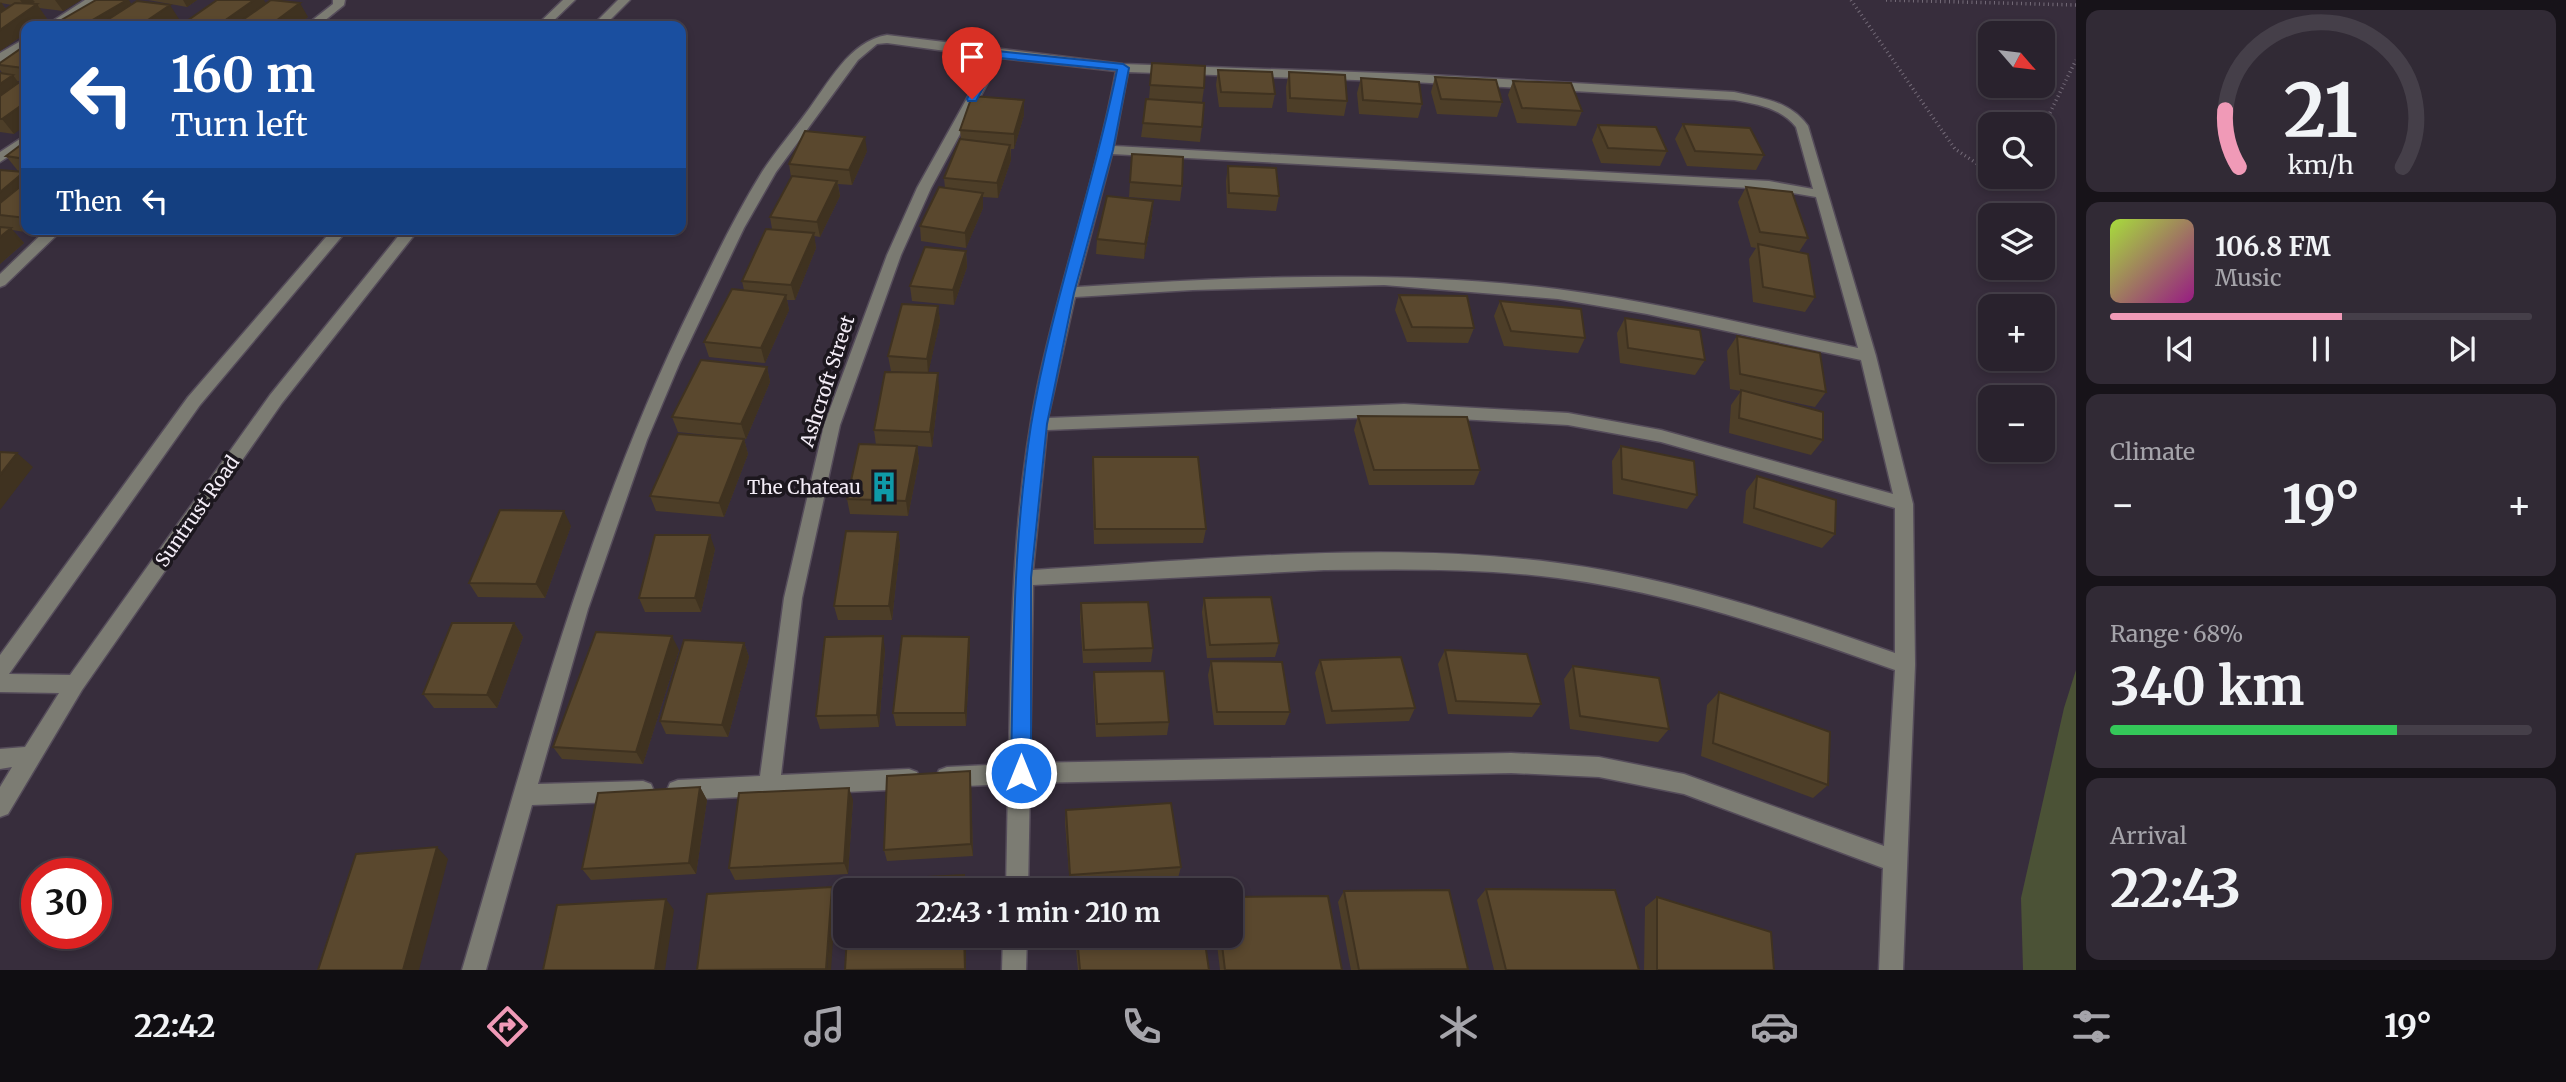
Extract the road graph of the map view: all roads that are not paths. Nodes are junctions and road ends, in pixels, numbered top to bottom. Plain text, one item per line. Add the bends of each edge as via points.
1 (93, 0) edge
2 (340, 0) edge
3 (569, 0) edge
4 (624, 0) edge
5 (59, 21) edge
6 (317, 21) edge
7 (547, 21) edge
8 (603, 21) edge
9 (21, 45) edge
10 (997, 54) junction
11 (0, 58) edge
12 (1123, 68) junction
13 (21, 143) edge
14 (1107, 150) junction
15 (0, 158) edge
16 (1820, 194) junction
17 (50, 235) edge
18 (336, 235) edge
19 (407, 235) edge
20 (0, 282) edge
21 (1067, 293) junction
22 (1868, 356) junction
23 (1039, 424) junction
24 (1904, 504) junction
25 (1022, 578) junction
26 (1905, 665) junction
27 (0, 671) edge
28 (0, 683) edge
29 (75, 684) junction
30 (31, 757) junction
31 (0, 759) edge
32 (1021, 773) junction
33 (769, 787) junction
34 (527, 795) junction
35 (0, 807) edge
36 (1894, 861) junction
37 (1017, 878) edge
38 (1015, 948) edge
39 (474, 970) edge
40 (1014, 970) edge
41 (1891, 970) edge

1 - 5 street
2 - 6 street
3 - 7 street
4 - 8 street
9 - 11 street
10 - 12 street
10 - 33 street, Ashcroft Street via 924,188 894,255 832,425 793,598
10 - 34 street via 900,39 873,41 854,57 770,172 700,302 639,440 578,610
12 - 14 street
12 - 16 street via 1734,96 1796,116
13 - 15 street
14 - 16 street via 1769,185
14 - 21 street
16 - 22 street
17 - 20 street
18 - 27 street via 194,401
19 - 29 street, Suntrust Road via 276,399
21 - 22 street via 1384,280 1456,284 1647,309
21 - 23 street
22 - 24 street
23 - 24 street via 1404,410 1568,419 1661,436
23 - 25 street
24 - 26 street
25 - 26 street via 1371,562 1506,565 1681,594 1779,621
25 - 32 street
26 - 36 street
28 - 29 street
29 - 30 street, Suntrust Road
30 - 31 street
30 - 35 street, Suntrust Road
32 - 33 street
32 - 36 street via 1511,763 1599,767 1684,785
32 - 37 street
33 - 34 street
34 - 39 street
36 - 41 street
38 - 40 street

